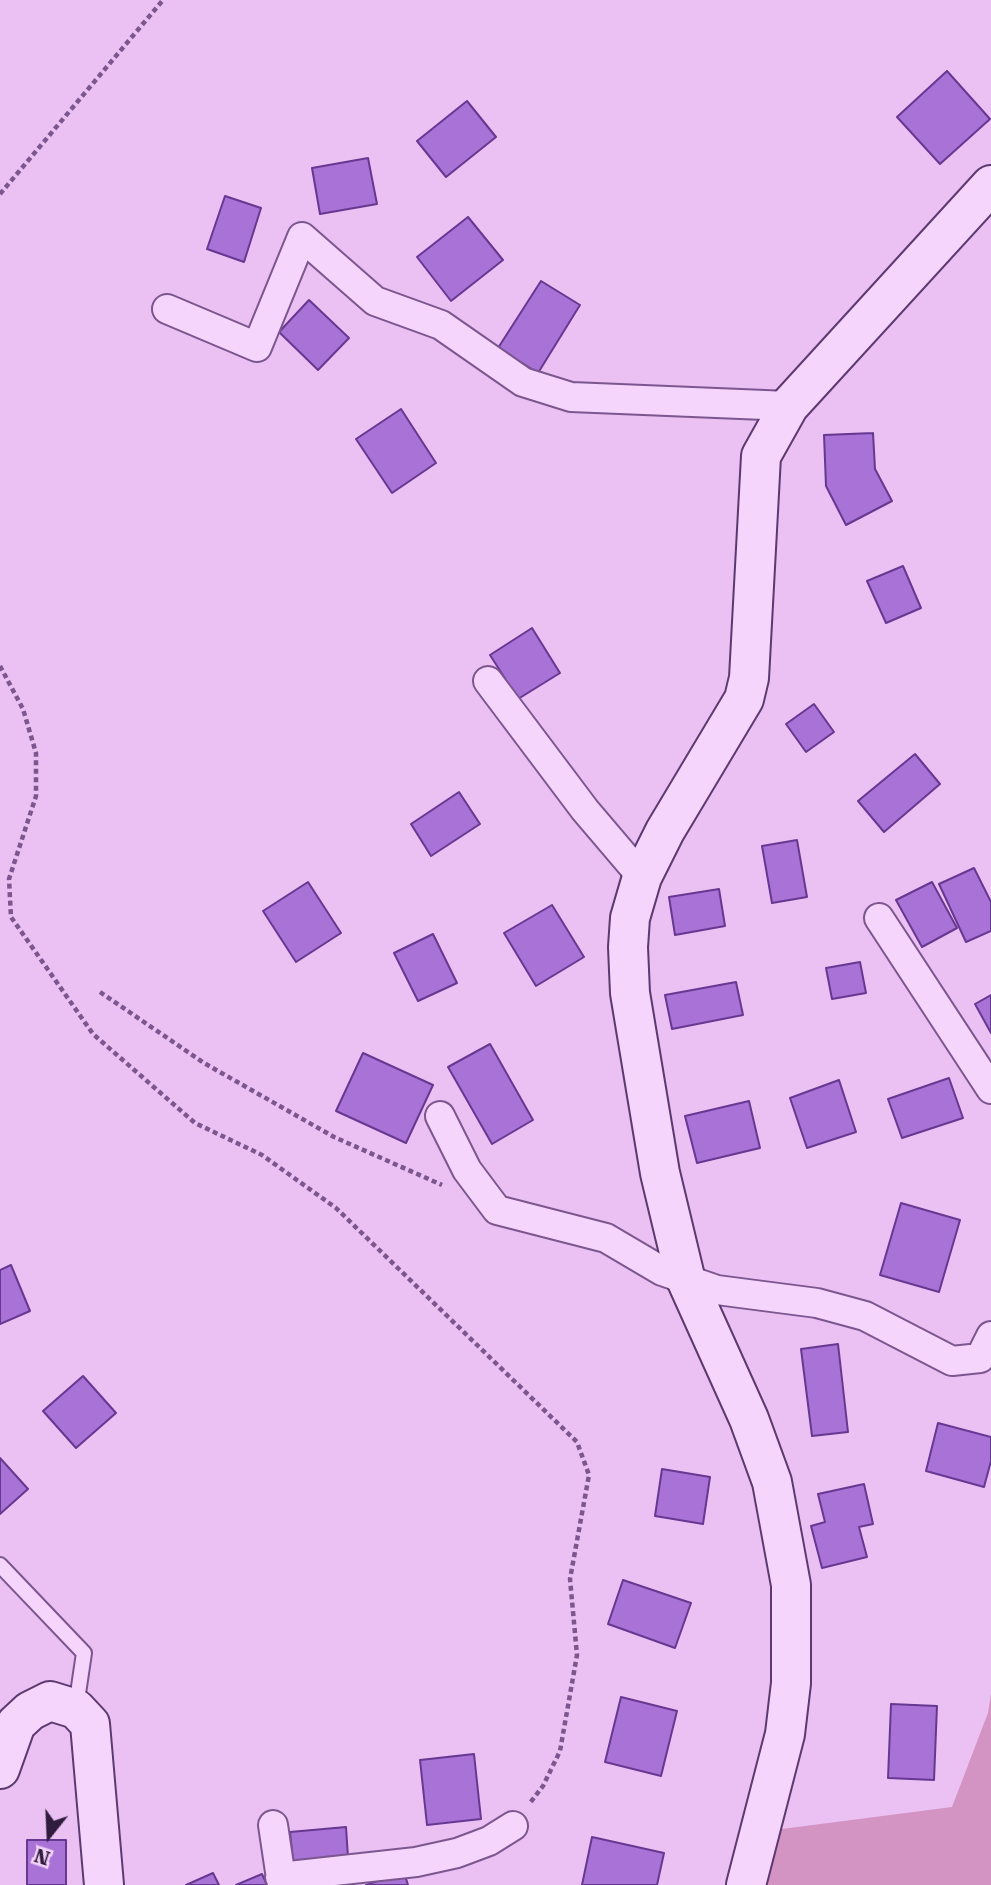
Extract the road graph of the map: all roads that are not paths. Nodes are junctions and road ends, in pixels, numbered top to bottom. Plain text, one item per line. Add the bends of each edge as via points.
1 (991, 185) edge
2 (167, 309) dead end
3 (789, 406) junction
4 (488, 681) dead end
5 (642, 877) junction
6 (879, 918) dead end
7 (991, 1089) edge
8 (440, 1116) dead end
9 (685, 1278) junction
10 (991, 1336) edge
11 (0, 1565) edge
12 (76, 1709) junction
13 (0, 1769) edge
14 (273, 1825) dead end
15 (513, 1826) road end
16 (281, 1881) edge
17 (104, 1885) edge
18 (746, 1885) edge

1 - 3 street
2 - 3 street via 257,347 302,237 375,301 441,325 523,382 571,397
3 - 5 street via 761,456 749,678 744,699
4 - 5 street
5 - 9 street via 630,918 630,993 660,1173
6 - 7 street
8 - 9 street via 467,1170 497,1210 606,1238 662,1271
9 - 10 street via 717,1290 817,1303 865,1316 952,1361 980,1358
9 - 18 street via 749,1419 772,1482 791,1584 791,1683 785,1734
11 - 12 lane via 84,1653
12 - 13 street via 50,1701 30,1711 16,1724
12 - 17 street via 90,1724
14 - 16 street
15 - 16 street via 489,1841 416,1863

